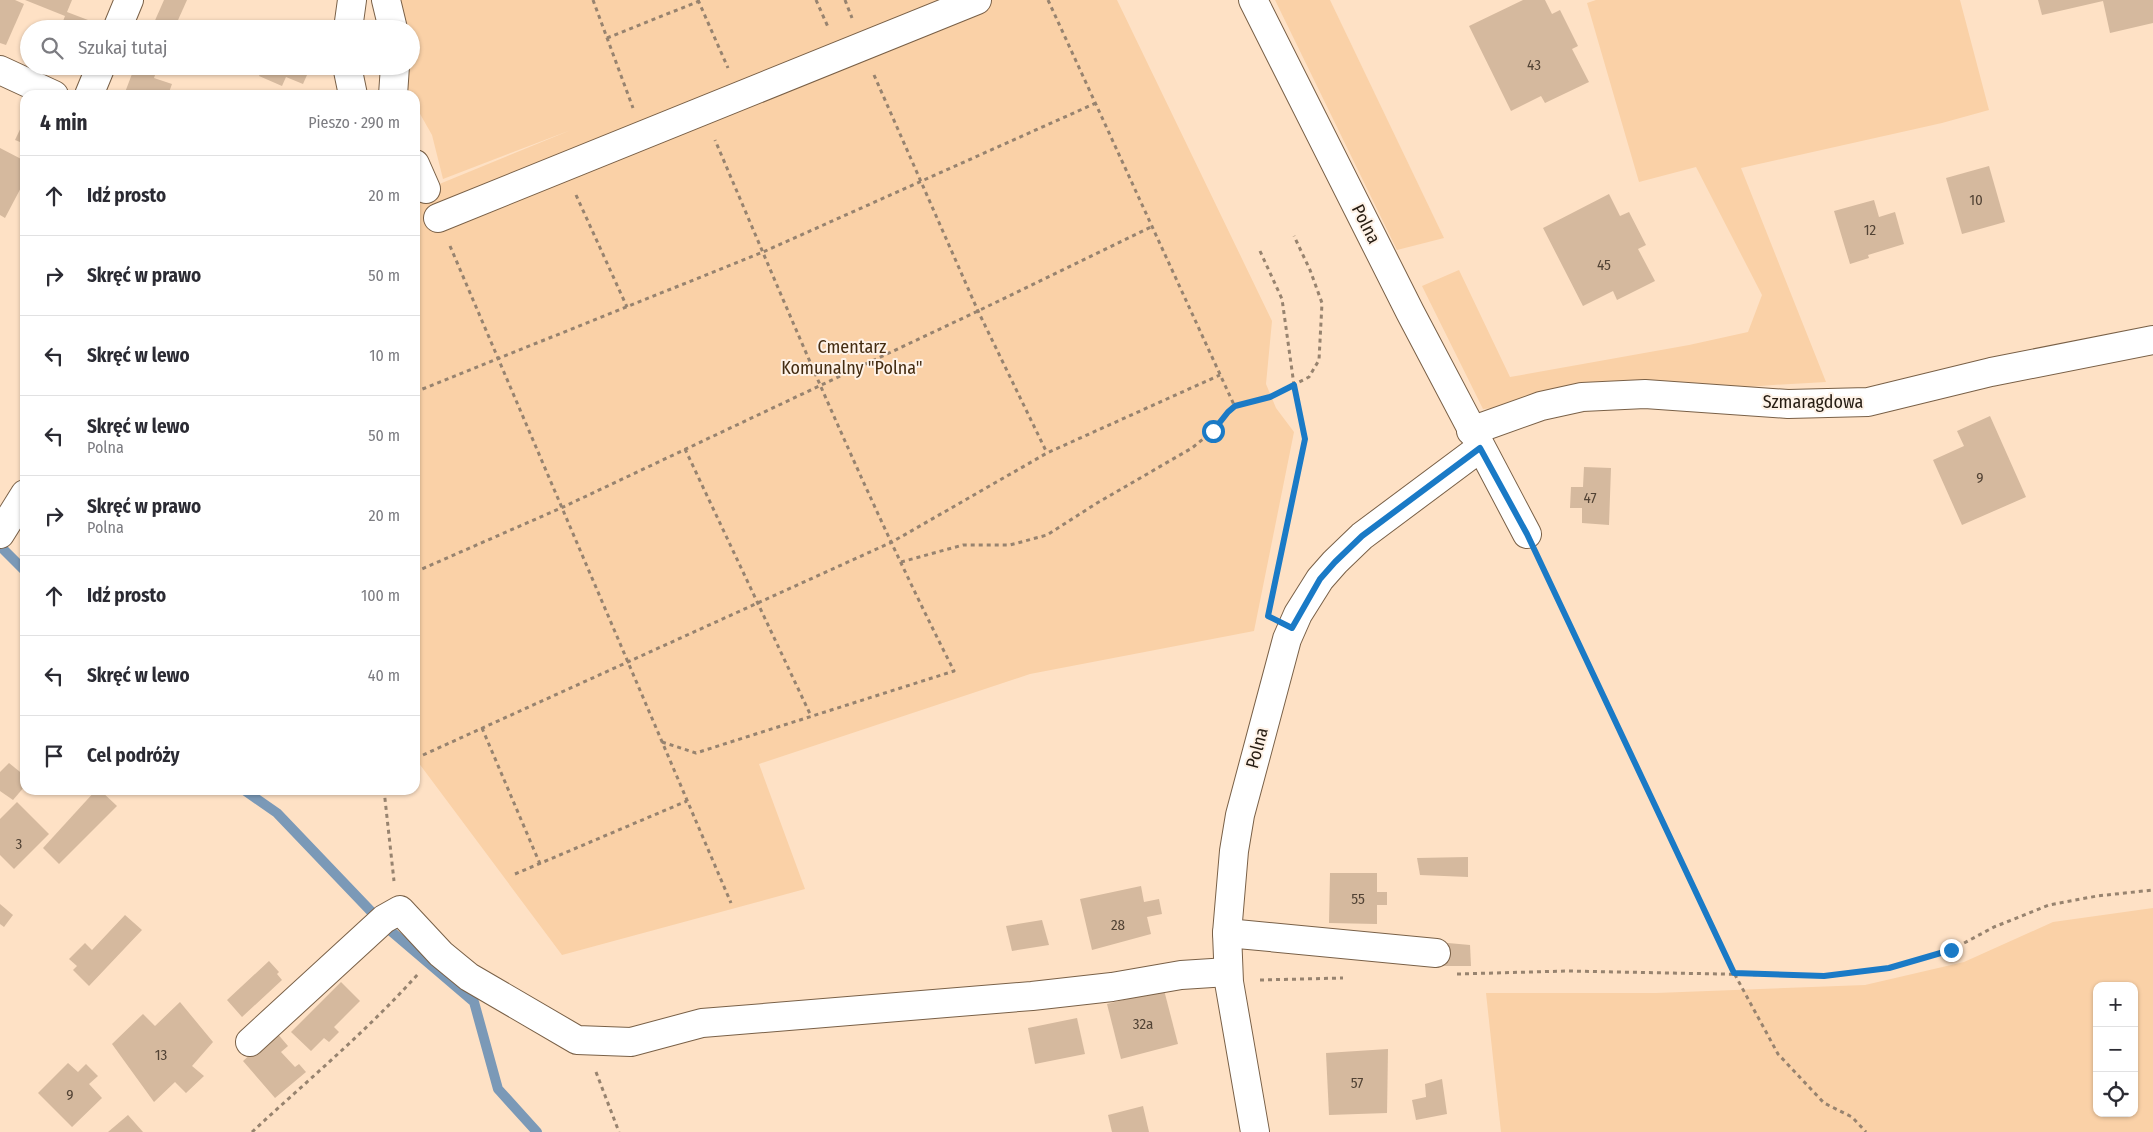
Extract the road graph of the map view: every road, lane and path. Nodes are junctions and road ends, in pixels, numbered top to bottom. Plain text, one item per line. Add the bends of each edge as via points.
1 (129, 0) edge
2 (352, 0) edge
3 (386, 0) edge
4 (594, 0) edge
5 (699, 0) edge
6 (845, 0) edge
7 (977, 0) edge
8 (1048, 0) edge
9 (1253, 0) edge
10 (121, 20) edge
11 (349, 20) edge
12 (391, 20) edge
13 (607, 38) junction
14 (862, 47) junction
15 (0, 70) edge
16 (97, 75) edge
17 (349, 75) edge
18 (394, 75) edge
19 (43, 90) edge
20 (91, 90) edge
21 (353, 90) edge
22 (393, 90) edge
23 (740, 96) junction
24 (1096, 103) junction
25 (703, 111) junction
26 (643, 135) junction
27 (563, 167) junction
28 (420, 175) edge
29 (921, 180) junction
30 (426, 189) dead end
31 (438, 218) joint
32 (1153, 226) junction
33 (1294, 236) dead end
34 (1260, 251) dead end
35 (763, 252) junction
36 (627, 306) junction
37 (978, 311) junction
38 (2153, 340) edge
39 (498, 358) junction
40 (1220, 375) junction
41 (819, 384) junction
42 (1294, 385) junction
43 (420, 390) edge
44 (1235, 406) junction
45 (1476, 439) junction
46 (685, 448) junction
47 (1047, 453) junction
48 (20, 502) edge
49 (561, 508) junction
50 (0, 534) edge
51 (1527, 534) joint
52 (892, 542) junction
53 (901, 562) junction
54 (420, 570) edge
55 (757, 603) junction
56 (1292, 628) junction
57 (628, 661) junction
58 (811, 716) junction
59 (482, 728) junction
60 (662, 742) junction
61 (424, 755) dead end
62 (385, 795) edge
63 (688, 801) junction
64 (540, 864) junction
65 (516, 874) dead end
66 (2153, 890) edge
67 (731, 903) dead end
68 (388, 918) junction
69 (1227, 933) junction
70 (1443, 964) joint
71 (424, 968) dead end
72 (1734, 973) junction
73 (1229, 977) junction
74 (1343, 978) dead end
75 (577, 1040) junction
76 (250, 1042) dead end
77 (252, 1132) edge
78 (619, 1132) edge
79 (1255, 1132) edge
80 (1866, 1132) edge

1 - 10 street
2 - 11 street
3 - 12 street
4 - 13 path
5 - 13 path
5 - 23 path
6 - 14 path
7 - 14 street
8 - 24 path
9 - 45 street, Polna
13 - 26 path
14 - 23 street
14 - 29 path
15 - 19 street
16 - 20 street
17 - 21 street
18 - 22 street
23 - 25 street
24 - 29 path
24 - 32 path
25 - 26 street
25 - 35 path
26 - 27 street
27 - 31 street
27 - 36 path
28 - 30 street
29 - 35 path
29 - 37 path
31 - 39 path
32 - 37 path
32 - 40 path
33 - 42 path via 1322,303 1319,360 1309,377
34 - 42 path via 1282,299
35 - 36 path
35 - 41 path
36 - 39 path
37 - 41 path
37 - 47 path
38 - 45 street, Szmaragdowa via 1992,372 1879,400 1846,404 1788,404 1645,394 1582,397 1541,406
39 - 43 path
39 - 49 path
40 - 44 path
40 - 47 path
41 - 46 path
41 - 52 path
42 - 44 path via 1270,397
42 - 56 path via 1305,439 1268,616
44 - 53 path via 1213,431 1192,448 1047,535 1010,545 963,545
45 - 51 street, Polna
45 - 56 street, Polna via 1341,556 1320,579
46 - 49 path
46 - 55 path
47 - 52 path
48 - 50 street
49 - 54 path
49 - 57 path
51 - 72 path
52 - 53 path
52 - 55 path
53 - 58 path via 954,671
55 - 57 path
55 - 58 path
56 - 69 street, Polna via 1240,815
57 - 59 path
57 - 60 path
58 - 60 path via 696,753
59 - 61 path
59 - 64 path
60 - 63 path
62 - 68 path via 393,875
63 - 64 path
63 - 67 path
64 - 65 path
66 - 72 path via 2048,905 1994,927 1951,950 1889,968 1824,976
68 - 75 street via 470,978
68 - 76 street
69 - 70 street
69 - 73 street, Polna
70 - 72 path via 1567,971
71 - 77 path via 342,1050
72 - 80 path via 1778,1054 1824,1103 1852,1117
73 - 74 path
73 - 75 street via 1181,975 1112,987 1004,999 702,1023 631,1042
73 - 79 street, Polna
75 - 78 path via 591,1061

